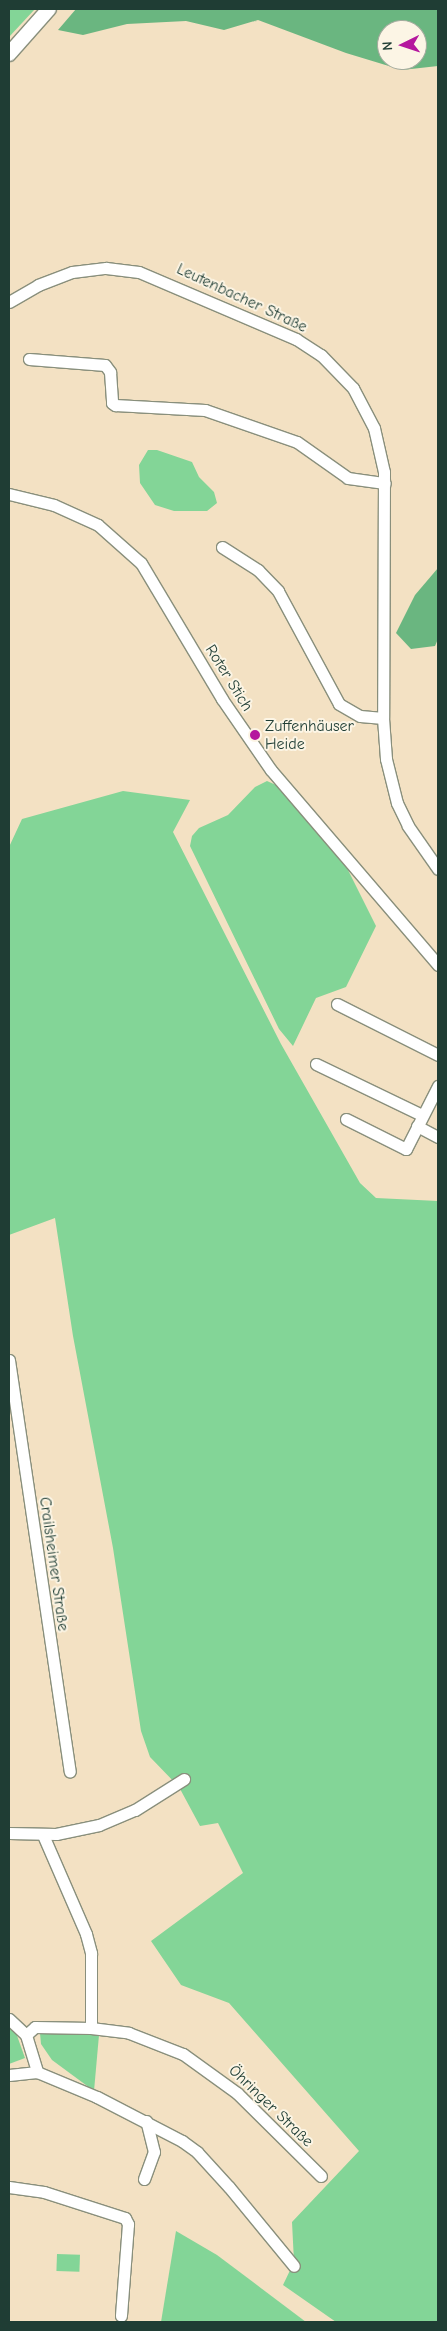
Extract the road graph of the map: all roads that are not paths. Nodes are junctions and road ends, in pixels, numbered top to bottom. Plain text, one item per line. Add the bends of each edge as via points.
1 (48, 9) edge
2 (9, 54) edge
3 (9, 302) edge
4 (29, 359) dead end
5 (385, 484) junction
6 (9, 494) edge
7 (222, 548) dead end
8 (383, 718) junction
9 (438, 870) edge
10 (438, 965) edge
11 (337, 1004) dead end
12 (438, 1055) edge
13 (316, 1064) dead end
14 (437, 1091) edge
15 (422, 1115) junction
16 (346, 1119) dead end
17 (416, 1126) junction
18 (438, 1137) edge
19 (9, 1360) edge
20 (70, 1772) dead end
21 (184, 1779) dead end
22 (9, 1833) edge
23 (43, 1834) junction
24 (9, 2019) edge
25 (91, 2028) junction
26 (26, 2035) junction
27 (37, 2072) junction
28 (9, 2075) edge
29 (146, 2121) junction
30 (321, 2176) dead end
31 (144, 2179) dead end
32 (9, 2186) edge
33 (294, 2266) dead end
34 (121, 2316) dead end

1 - 2 main road
3 - 5 street, Leutenbacher Straße via 65,274 91,269 125,270 170,282 278,330 321,355 353,388 378,440
4 - 5 street via 105,365 110,372 112,402 115,405 205,410 297,442 348,478
5 - 8 street, Leutenbacher Straße
6 - 10 street, Roter Stich via 54,505 98,525 141,563 222,699 271,770
7 - 8 street via 258,570 278,590 339,704 360,716
8 - 9 street, Leutenbacher Straße via 386,759 397,803 419,845
11 - 12 street
13 - 15 street
14 - 15 street
15 - 17 street
16 - 17 street via 406,1150
17 - 18 street
19 - 20 street, Crailsheimer Straße
21 - 23 street via 114,1820
22 - 23 street
23 - 25 street via 91,1953
24 - 26 street
25 - 26 street, Öhringer Straße via 35,2027
25 - 30 street, Öhringer Straße via 129,2034 201,2064 237,2092
26 - 27 street
27 - 28 street
27 - 29 street
29 - 31 street via 154,2152
29 - 33 street via 197,2152
32 - 34 street via 44,2192 125,2218 128,2224

